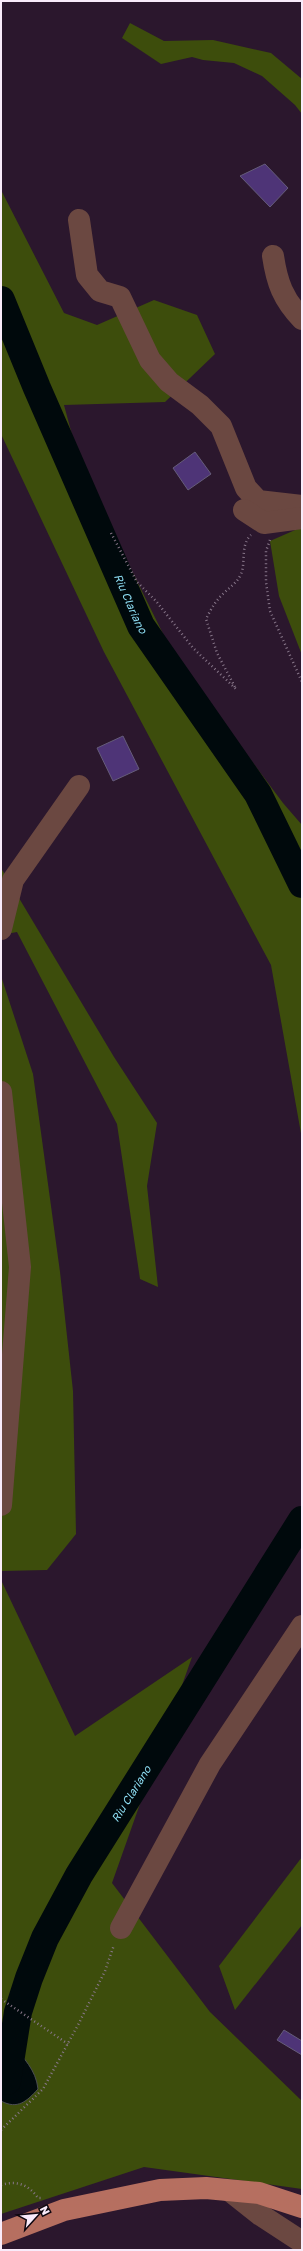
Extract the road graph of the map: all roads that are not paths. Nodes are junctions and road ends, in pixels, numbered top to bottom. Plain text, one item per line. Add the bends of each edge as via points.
1 (79, 220) dead end
2 (273, 256) dead end
3 (302, 319) edge
4 (302, 506) edge
5 (244, 510) dead end
6 (302, 518) edge
7 (79, 786) dead end
8 (1, 929) edge
9 (1, 1092) edge
10 (1, 1505) edge
11 (302, 1626) edge
12 (121, 1928) road end
13 (230, 2191) junction
14 (302, 2207) edge
15 (302, 2220) edge
16 (1, 2234) edge
17 (302, 2242) edge

1 - 4 lane via 87,275 100,291 120,297 150,360 169,382 200,405 221,426 246,488 258,501
2 - 3 lane via 276,280 290,307
5 - 6 lane via 270,522
7 - 8 lane via 13,880
9 - 10 lane via 20,1267
11 - 12 lane via 210,1764
13 - 14 main road via 259,2193
13 - 15 main road
13 - 16 main road via 182,2188 137,2194 64,2210
13 - 17 lane via 259,2214

